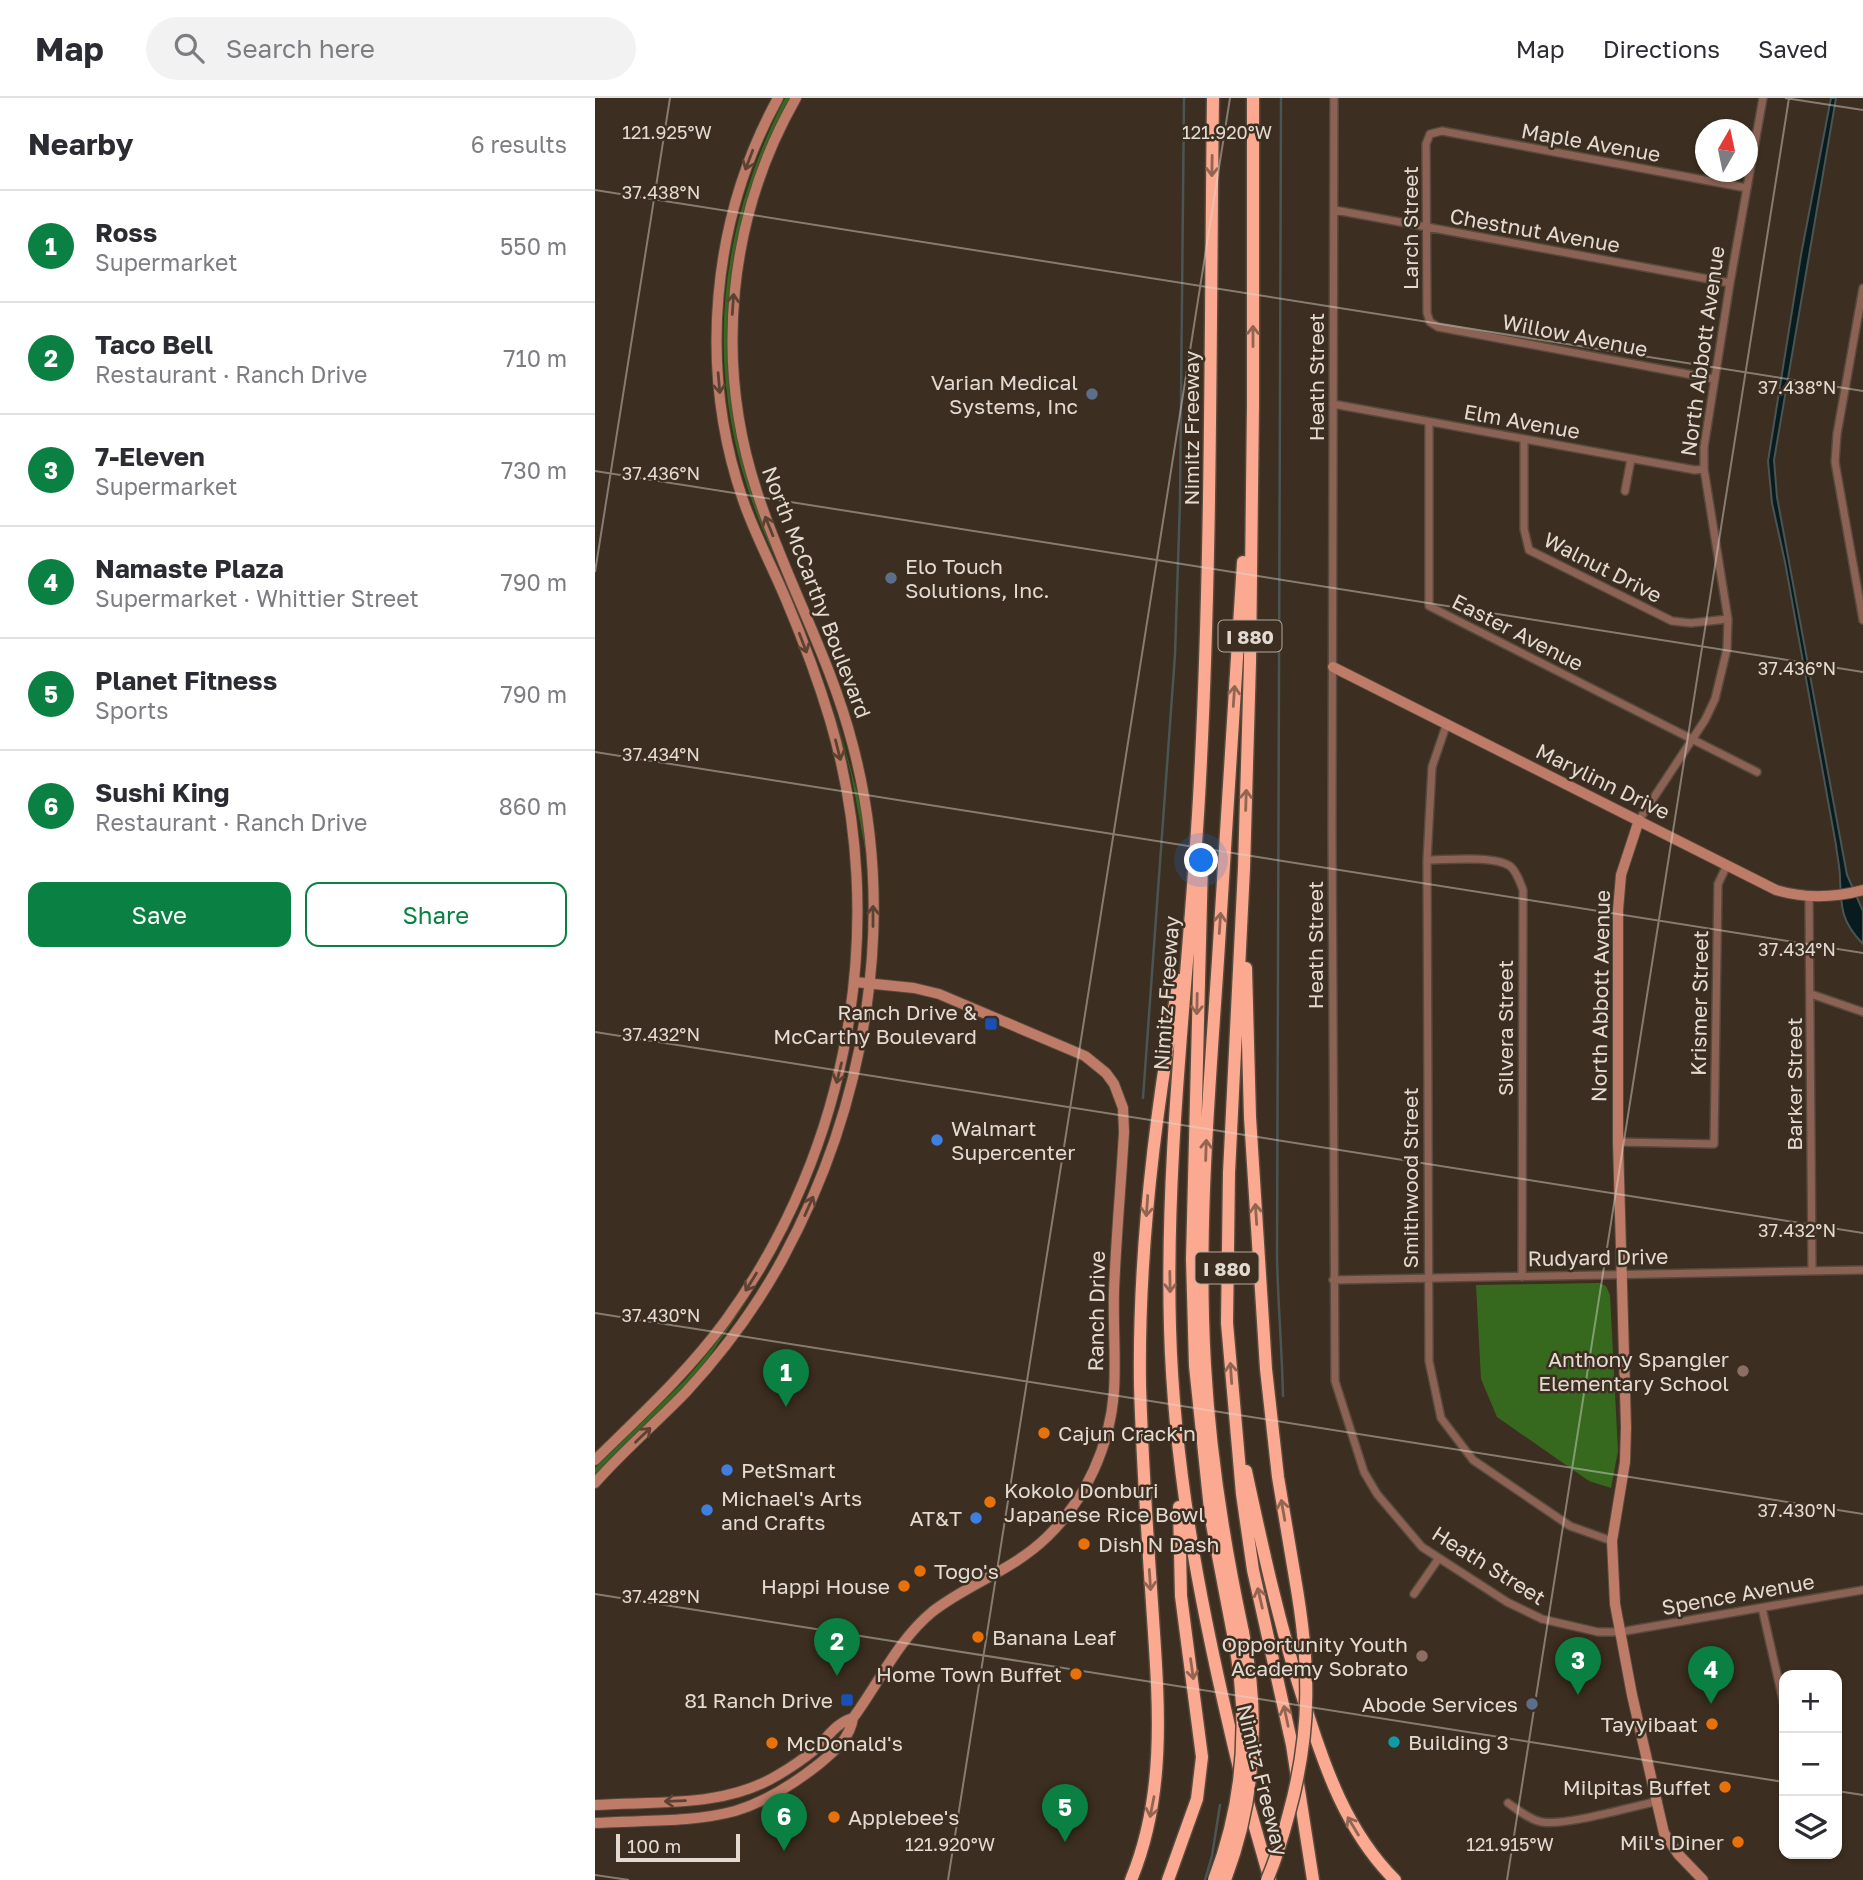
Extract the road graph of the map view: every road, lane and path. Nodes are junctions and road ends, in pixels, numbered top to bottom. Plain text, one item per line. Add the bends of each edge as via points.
1 (778, 98) edge
2 (796, 98) edge
3 (1213, 98) edge
4 (1253, 98) edge
5 (1334, 98) edge
6 (1763, 98) edge
7 (1430, 134) joint
8 (1747, 188) junction
9 (1335, 210) junction
10 (1428, 228) junction
11 (1730, 283) junction
12 (1863, 288) edge
13 (1430, 322) joint
14 (1714, 379) junction
15 (1253, 404) junction
16 (1333, 404) junction
17 (1429, 422) junction
18 (1524, 439) junction
19 (1631, 459) junction
20 (1704, 469) junction
21 (1625, 491) dead end
22 (1210, 520) junction
23 (1728, 620) junction
24 (1863, 620) edge
25 (1333, 667) junction
26 (1446, 726) junction
27 (1693, 739) junction
28 (1758, 772) dead end
29 (1639, 820) junction
30 (1427, 860) junction
31 (1727, 865) junction
32 (1244, 868) junction
33 (1860, 891) edge
34 (1809, 898) junction
35 (1190, 921) junction
36 (855, 982) junction
37 (870, 984) junction
38 (1811, 994) junction
39 (1863, 1012) edge
40 (1618, 1142) junction
41 (1863, 1270) edge
42 (1812, 1271) junction
43 (1620, 1275) junction
44 (1523, 1277) junction
45 (1428, 1278) junction
46 (1333, 1280) junction
47 (1233, 1411) junction
48 (1179, 1454) junction
49 (595, 1460) edge
50 (595, 1483) edge
51 (1612, 1541) junction
52 (1439, 1558) junction
53 (1863, 1590) edge
54 (1414, 1594) dead end
55 (1762, 1608) junction
56 (1620, 1632) junction
57 (1238, 1633) junction
58 (1779, 1683) edge
59 (853, 1718) junction
60 (1658, 1801) junction
61 (1508, 1803) dead end
62 (595, 1805) edge
63 (595, 1823) edge
64 (1131, 1880) edge
65 (1168, 1880) edge
66 (1214, 1880) edge
67 (1225, 1880) edge
68 (1268, 1880) edge
69 (1313, 1880) edge
70 (1395, 1880) edge
71 (1703, 1880) edge

1 -> 36 street, North McCarthy Boulevard via 748,164 726,239 718,300 717,366 725,430 742,497 787,601 839,752 858,885
37 -> 2 street, North McCarthy Boulevard via 873,885 858,767 833,680 757,492 740,428 732,365 733,301 748,214 765,161
3 -> 22 highway, Nimitz Freeway / I 880
15 -> 4 highway, Nimitz Freeway / I 880
5 - 9 street, Heath Street
6 - 8 street, North Abbott Avenue
7 - 8 street, Maple Avenue via 1441,131
7 - 10 street, Larch Street via 1426,144
8 - 11 street, North Abbott Avenue
9 - 10 street, Chestnut Avenue
9 - 16 street, Heath Street
10 - 11 street, Chestnut Avenue
10 - 13 street, Larch Street
11 - 14 street, North Abbott Avenue
12 - 24 street via 1835,461
13 - 14 street, Willow Avenue
14 - 20 street, North Abbott Avenue
32 -> 15 highway, Nimitz Freeway / I 880
57 -> 15 highway via 1211,1439 1202,1259
16 - 17 street, Elm Avenue
16 - 25 street, Heath Street
17 - 18 street, Elm Avenue
17 - 27 street, Easter Avenue via 1429,607
18 - 19 street, Elm Avenue
18 - 23 street, Walnut Drive via 1524,530 1529,550 1672,621
19 - 20 street, Elm Avenue
19 - 21 street
20 - 23 street, North Abbott Avenue
22 - 35 highway, Nimitz Freeway / I 880
22 -> 57 highway via 1213,579 1199,958 1193,1313 1209,1506
23 - 27 street, North Abbott Avenue via 1727,649 1715,699
25 - 26 street, Marylinn Drive
25 - 46 street, Heath Street
26 - 29 street, Marylinn Drive
26 - 30 street, Smithwood Street via 1431,767
27 - 28 street, Easter Avenue
27 - 29 street, North Abbott Avenue
29 - 31 street, Marylinn Drive
29 - 40 street, North Abbott Avenue via 1619,895
30 - 44 street, Silvera Street via 1494,861 1510,866 1523,890
30 - 45 street, Smithwood Street
31 - 34 street, Marylinn Drive via 1776,890
31 - 40 street, Krismer Street via 1718,884 1714,1144
47 -> 32 highway, Nimitz Freeway / I 880 via 1227,1238
68 -> 32 highway, bridge via 1296,1789 1308,1709 1304,1629 1278,1477 1266,1369 1250,1117
33 - 34 street, Marylinn Drive
34 - 38 street, Barker Street
35 -> 48 highway, Nimitz Freeway / I 880 via 1169,1267
35 -> 64 highway via 1152,1155 1143,1265 1142,1458 1159,1759 1146,1836
36 - 37 street, Ranch Drive
36 -> 49 street, North McCarthy Boulevard via 826,1121 804,1180 767,1255 692,1363
50 -> 37 street, North McCarthy Boulevard via 704,1373 781,1263 818,1186 840,1125 862,1039
37 - 59 street, Ranch Drive via 939,993 1085,1056 1114,1084 1123,1108 1124,1132 1114,1290 1114,1394 1094,1470 1069,1512 1037,1546 919,1623
38 - 39 street
38 - 42 street, Barker Street
40 - 43 street, North Abbott Avenue
41 - 42 street, Rudyard Drive
42 - 43 street, Rudyard Drive
43 - 44 street, Rudyard Drive
43 - 51 street, North Abbott Avenue via 1625,1462
44 - 45 street, Rudyard Drive
45 - 46 street, Rudyard Drive
45 - 51 street, Smithwood Street via 1429,1361 1441,1418 1473,1460 1570,1526
46 - 52 street, Heath Street via 1335,1381 1364,1472 1422,1547
69 -> 47 highway, Nimitz Freeway / I 880 via 1292,1745 1254,1570
70 -> 47 highway via 1363,1843 1346,1814 1318,1746 1274,1601
48 -> 65 highway via 1181,1595 1202,1757 1198,1799
48 - 68 highway, Nimitz Freeway / I 880 via 1211,1648
51 - 56 street, North Abbott Avenue
52 - 54 street
52 - 56 street, Heath Street via 1542,1619 1598,1632
53 - 55 street, Spence Avenue
55 - 56 street, Spence Avenue
55 - 58 street
56 - 60 street, North Abbott Avenue
57 - 66 highway, bridge via 1243,1757 1234,1818
57 - 67 highway, bridge via 1250,1670 1253,1745 1243,1820
59 -> 62 street, Ranch Drive via 841,1721 797,1763 738,1793 711,1799
59 - 63 street, Ranch Drive via 851,1730 822,1762 788,1786 742,1808 695,1817
60 - 61 street via 1543,1822
60 - 71 street, North Abbott Avenue via 1664,1833

